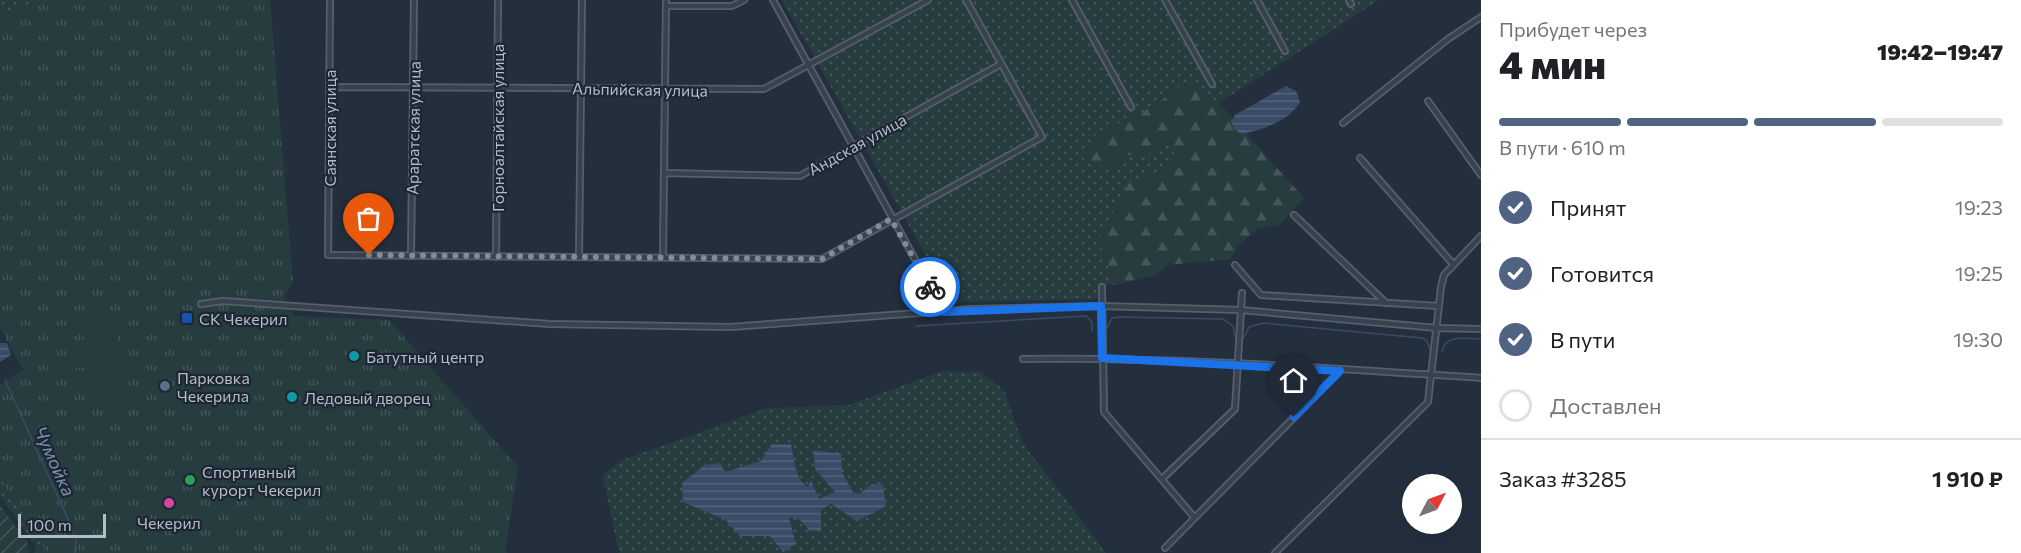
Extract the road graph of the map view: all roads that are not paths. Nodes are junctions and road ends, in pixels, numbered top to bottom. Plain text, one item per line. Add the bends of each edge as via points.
1 (330, 0) edge
2 (414, 0) edge
3 (498, 0) edge
4 (582, 0) edge
5 (744, 0) edge
6 (773, 0) edge
7 (928, 0) edge
8 (966, 0) edge
9 (1072, 0) edge
10 (1165, 0) edge
11 (1257, 0) edge
12 (666, 3) edge
13 (1481, 17) edge
14 (1285, 51) dead end
15 (1001, 64) junction
16 (809, 66) junction
17 (1212, 84) dead end
18 (413, 86) junction
19 (329, 87) junction
20 (497, 87) junction
21 (580, 88) junction
22 (665, 90) junction
23 (1428, 101) dead end
24 (1131, 107) dead end
25 (1343, 123) dead end
26 (853, 146) junction
27 (1360, 158) dead end
28 (664, 173) junction
29 (1481, 175) edge
30 (1294, 215) dead end
31 (891, 219) junction
32 (1481, 236) edge
33 (411, 256) junction
34 (496, 257) junction
35 (579, 257) junction
36 (663, 257) junction
37 (1453, 264) junction
38 (1234, 265) dead end
39 (1102, 287) dead end
40 (1242, 293) dead end
41 (1386, 303) junction
42 (201, 304) dead end
43 (1101, 306) junction
44 (1438, 306) junction
45 (1241, 310) junction
46 (944, 312) junction
47 (1437, 328) junction
48 (1481, 329) edge
49 (1102, 358) junction
50 (1023, 359) dead end
51 (1238, 363) junction
52 (1340, 371) junction
53 (1433, 375) junction
54 (1481, 378) edge
55 (1161, 479) junction
56 (1194, 517) junction
57 (1165, 548) dead end
58 (1275, 553) edge

1 - 19 street, Саянская улица
2 - 18 street, Араратская улица
3 - 20 street, Горноалтайская улица
4 - 21 street
5 - 12 street via 732,6
6 - 16 street
7 - 16 street, Альпийская улица
8 - 15 street
9 - 24 street
10 - 17 street
11 - 14 street
12 - 22 street
13 - 25 street
15 - 26 street, Андская улица
15 - 31 street via 1042,137
16 - 22 street, Альпийская улица via 764,89
16 - 26 street
18 - 19 street, Альпийская улица
18 - 20 street, Альпийская улица
18 - 33 street, Араратская улица
19 - 33 street, Саянская улица via 328,255
20 - 21 street, Альпийская улица
20 - 34 street, Горноалтайская улица
21 - 22 street, Альпийская улица
21 - 35 street
22 - 28 street
23 - 29 street
26 - 28 street, Андская улица via 800,176
26 - 31 street
27 - 37 street
28 - 36 street
30 - 41 street
31 - 36 street via 822,259
31 - 46 street
32 - 37 street
33 - 34 street
34 - 35 street
35 - 36 street
37 - 44 street via 1444,275
38 - 41 street via 1261,295
39 - 43 street
40 - 45 street
41 - 44 street
42 - 46 street via 223,302 550,324 730,327
43 - 45 street
43 - 46 street
43 - 49 street
44 - 47 street
45 - 47 street
45 - 51 street
47 - 48 street
47 - 53 street
49 - 50 street
49 - 51 street
49 - 55 street via 1104,412
51 - 52 street
51 - 55 street via 1235,409
52 - 53 street
52 - 56 street
53 - 54 street
53 - 58 street via 1428,402
55 - 56 street
56 - 57 street

